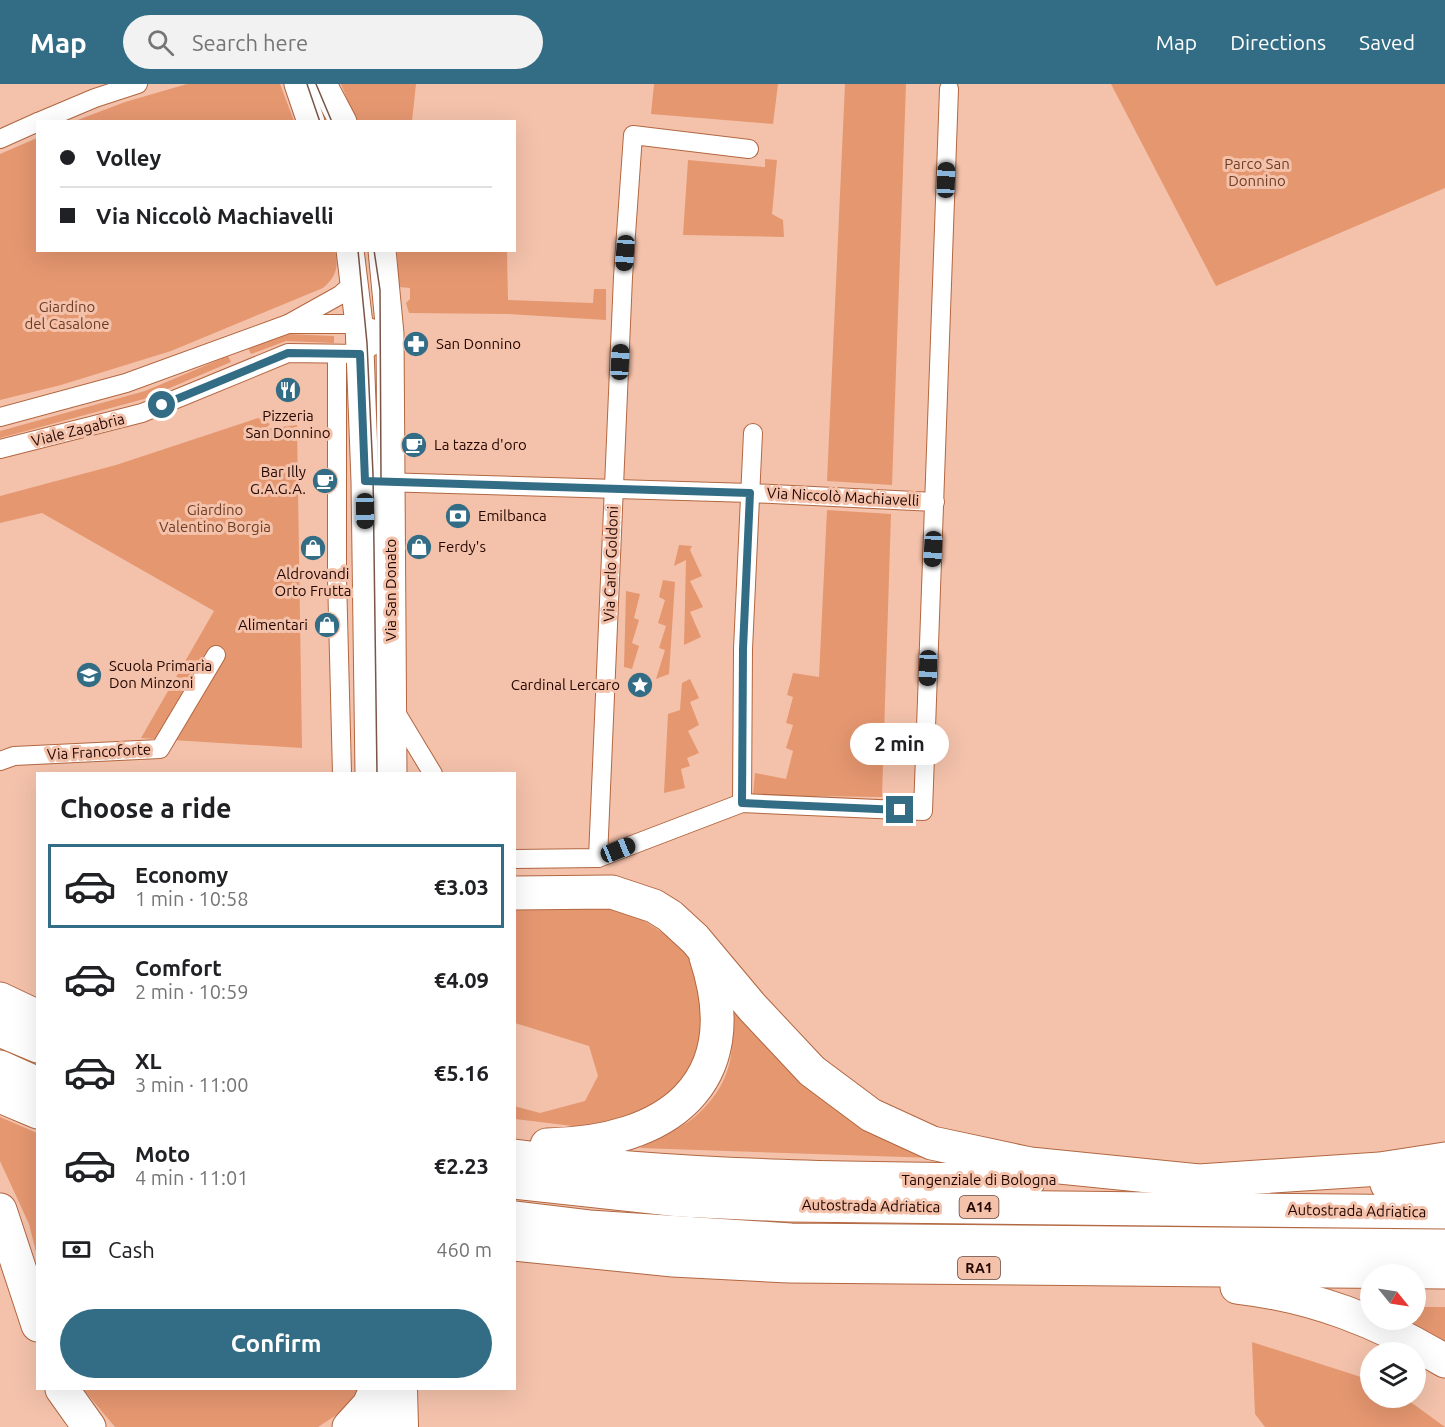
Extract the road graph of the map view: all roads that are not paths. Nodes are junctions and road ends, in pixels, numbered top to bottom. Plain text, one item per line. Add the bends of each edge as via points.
1 (138, 84) edge
2 (298, 84) edge
3 (323, 84) edge
4 (949, 88) dead end
5 (43, 120) edge
6 (310, 120) edge
7 (342, 120) edge
8 (36, 123) edge
9 (0, 139) edge
10 (749, 149) dead end
11 (350, 252) edge
12 (382, 252) edge
13 (355, 282) junction
14 (288, 324) junction
15 (358, 324) junction
16 (390, 334) junction
17 (348, 354) junction
18 (0, 417) edge
19 (753, 433) dead end
20 (0, 449) edge
21 (365, 481) junction
22 (392, 482) junction
23 (614, 490) junction
24 (750, 493) junction
25 (935, 502) junction
26 (216, 655) dead end
27 (392, 706) junction
28 (0, 761) edge
29 (342, 772) edge
30 (369, 772) edge
31 (393, 772) edge
32 (431, 772) edge
33 (742, 803) junction
34 (598, 858) junction
35 (516, 859) edge
36 (516, 893) edge
37 (704, 950) junction
38 (0, 999) edge
39 (36, 1016) edge
40 (0, 1030) edge
41 (36, 1045) edge
42 (0, 1067) edge
43 (36, 1083) edge
44 (0, 1096) edge
45 (36, 1111) edge
46 (516, 1142) edge
47 (516, 1156) edge
48 (1445, 1159) edge
49 (1198, 1181) junction
50 (516, 1182) edge
51 (1445, 1185) edge
52 (0, 1210) edge
53 (1445, 1212) edge
54 (516, 1218) edge
55 (516, 1244) edge
56 (1445, 1246) edge
57 (1050, 1269) junction
58 (1445, 1272) edge
59 (36, 1319) edge
60 (1445, 1361) edge
61 (63, 1390) edge
62 (376, 1390) edge
63 (377, 1390) edge
64 (402, 1390) edge
65 (89, 1427) edge
66 (349, 1427) edge
67 (381, 1427) edge
68 (403, 1427) edge

1 - 5 street
2 - 6 main road
3 - 7 main road
4 - 25 street, Via Niccolò Machiavelli
8 - 9 street
10 - 23 street, Via Carlo Goldoni via 633,135
11 - 13 main road, Via San Donato
12 - 16 main road, Via San Donato
13 - 14 street via 340,295
13 - 15 main road, Via San Donato
14 - 15 street
14 - 18 street via 126,383
15 - 16 street
15 - 17 main road, Via San Donato
16 - 17 street
16 - 22 main road, Via San Donato
17 - 20 street, Viale Zagabria via 288,353 142,413
17 - 21 main road, Via San Donato
17 - 29 street, Via San Donato via 337,577
19 - 24 street
21 - 22 street, Via Niccolò Machiavelli
21 - 30 main road, Via San Donato
22 - 23 street, Via Niccolò Machiavelli
22 - 27 main road, Via San Donato
23 - 24 street, Via Niccolò Machiavelli
23 - 34 street, Via Carlo Goldoni
24 - 25 street, Via Niccolò Machiavelli
24 - 33 street
25 - 33 street, Via Niccolò Machiavelli via 923,811
26 - 28 street, Via Francoforte via 160,749 14,756
27 - 31 main road, Via San Donato
27 - 32 street
33 - 34 street, Via Niccolò Machiavelli
34 - 35 street, Via Niccolò Machiavelli
36 - 37 highway via 591,891 633,897 670,916
37 - 46 highway via 718,1007 716,1041 703,1076 683,1102 652,1124 614,1138 581,1144
37 - 49 highway via 812,1071 852,1103 911,1136 963,1152 1012,1161
38 - 39 highway
40 - 41 highway
42 - 43 highway
44 - 45 highway
47 - 49 highway, Tangenziale di Bologna via 650,1171 799,1178
48 - 49 highway via 1380,1169
49 - 51 highway, Tangenziale di Bologna
50 - 53 highway, Autostrada Adriatica / A14 via 680,1200 788,1205
52 - 59 highway
54 - 56 highway via 791,1240
55 - 57 highway, RA1 via 673,1260 801,1266
57 - 58 highway, RA1
57 - 60 highway via 1256,1289 1299,1298 1333,1306 1387,1328
61 - 65 highway
62 - 66 highway
63 - 67 main road
64 - 68 main road

